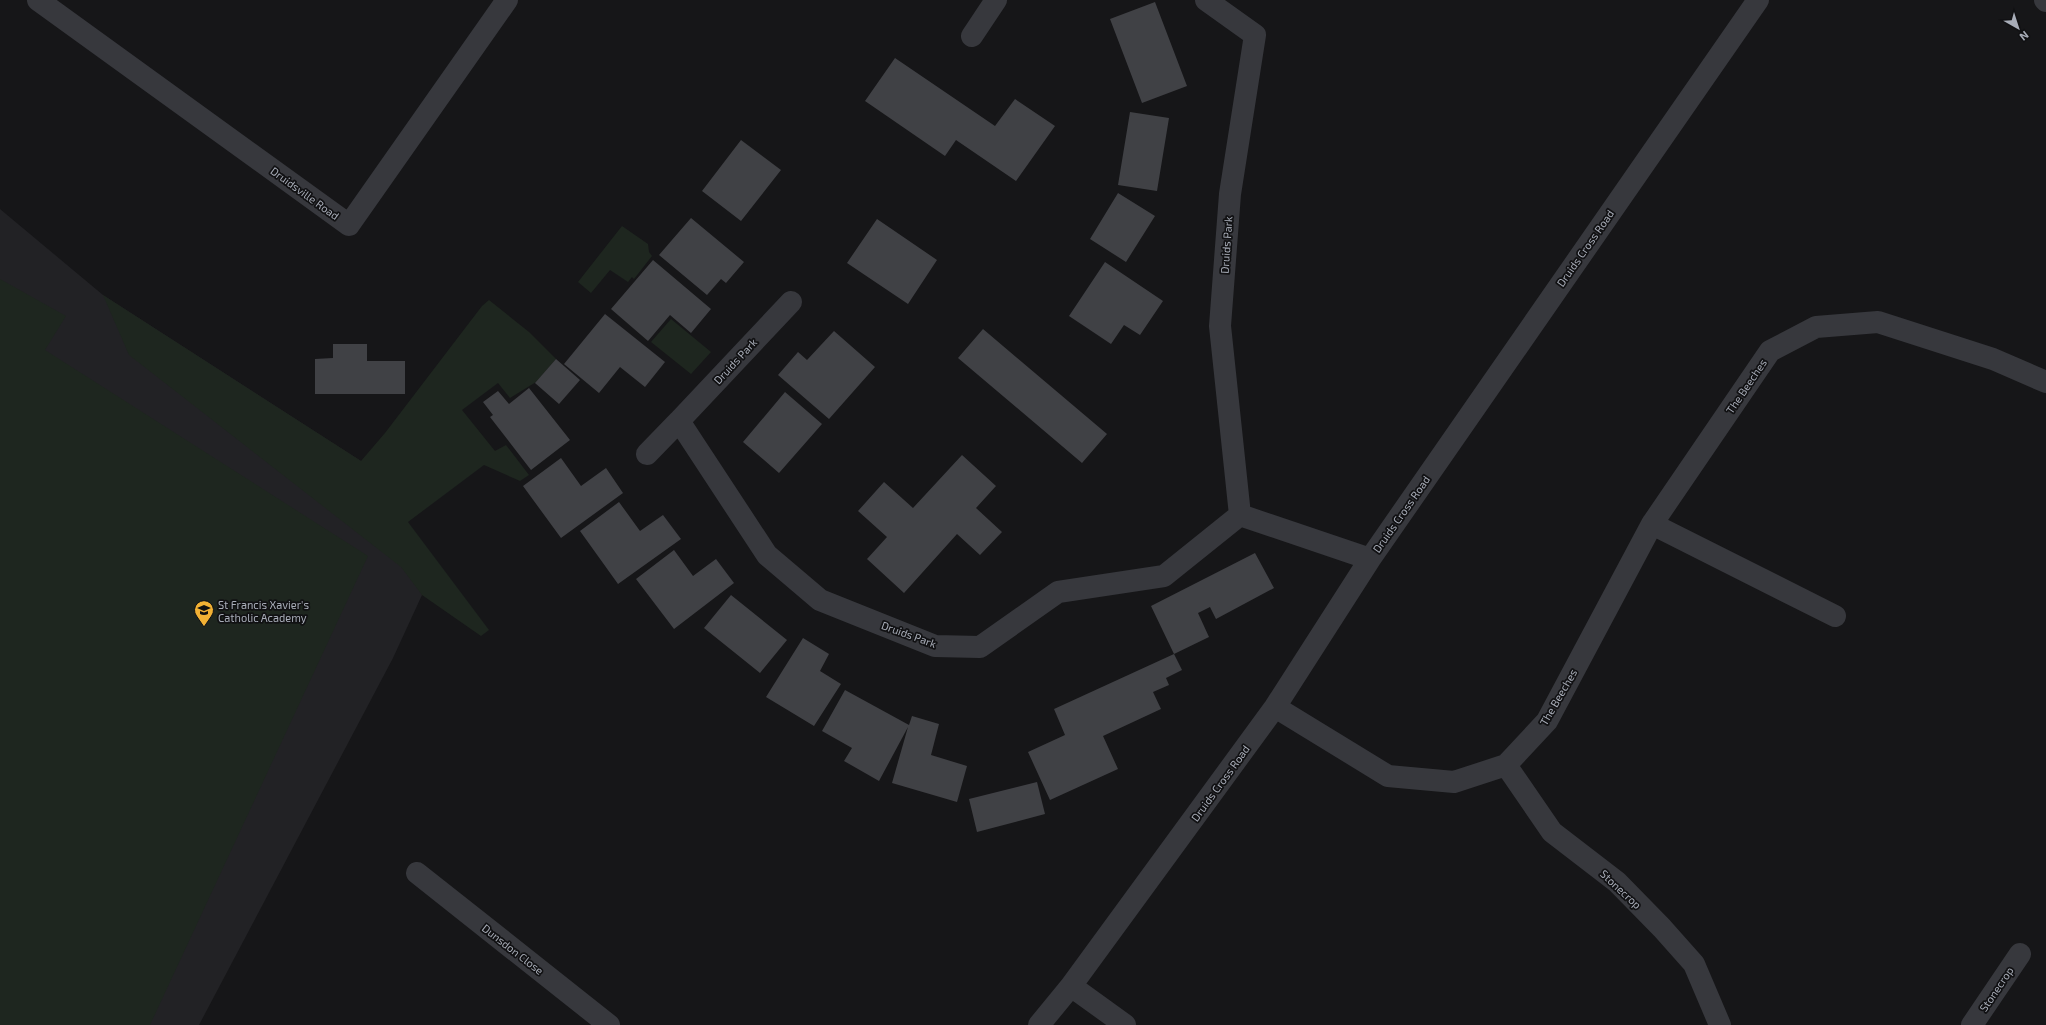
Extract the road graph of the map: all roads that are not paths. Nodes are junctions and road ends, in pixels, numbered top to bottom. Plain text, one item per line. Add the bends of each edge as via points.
1 (38, 0) edge
2 (507, 0) edge
3 (996, 0) edge
4 (1206, 0) edge
5 (1758, 0) edge
6 (972, 36) dead end
7 (791, 302) dead end
8 (2046, 382) edge
9 (679, 421) junction
10 (647, 454) dead end
11 (1240, 515) junction
12 (1652, 524) junction
13 (1370, 558) junction
14 (1835, 616) dead end
15 (1275, 707) junction
16 (1506, 765) junction
17 (417, 873) dead end
18 (2020, 954) dead end
19 (1071, 986) junction
20 (610, 1025) edge
21 (1039, 1025) edge
22 (1125, 1025) edge
23 (1720, 1025) edge
24 (1972, 1025) edge

1 - 2 street, Druidsville Road via 349,225
3 - 6 street
4 - 11 street, Druids Park via 1254,35 1230,194 1220,326
5 - 13 street, Druids Cross Road
7 - 9 street, Druids Park
8 - 12 street, The Beeches via 1994,359 1878,322 1816,327 1770,351
9 - 10 street, Druids Park
9 - 11 street, Druids Park via 767,555 820,600 935,646 980,647 1058,592 1164,576
11 - 13 street
12 - 14 street
12 - 16 street, The Beeches via 1546,721
13 - 15 street, Druids Cross Road
15 - 16 street, The Beeches via 1388,776 1454,782
15 - 19 street, Druids Cross Road
16 - 23 street, Stonecrop via 1552,832 1617,882 1694,964
17 - 20 street, Dunsdon Close
18 - 24 street, Stonecrop
19 - 21 street, Druids Cross Road
19 - 22 street

